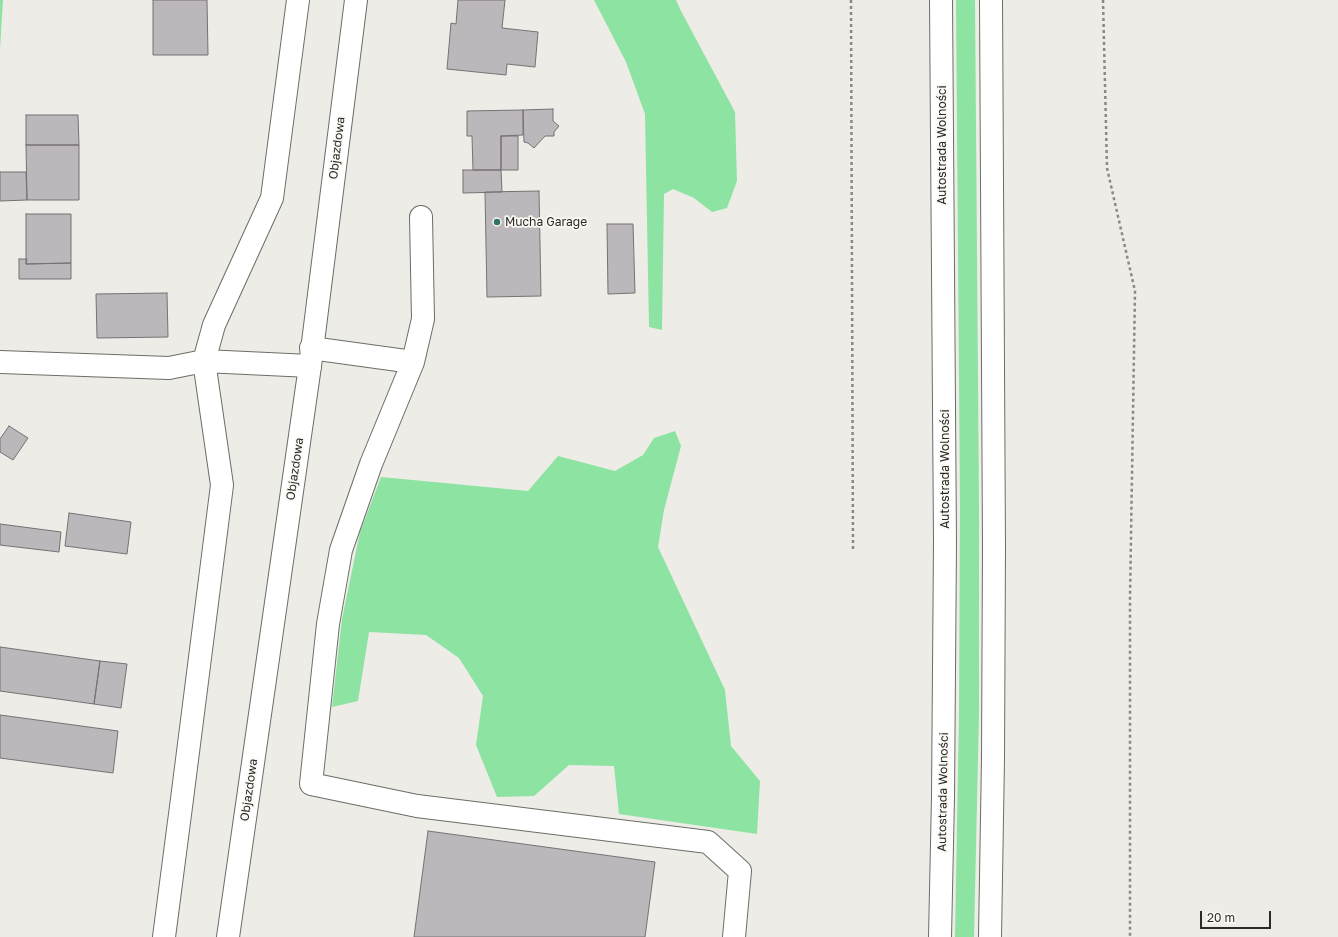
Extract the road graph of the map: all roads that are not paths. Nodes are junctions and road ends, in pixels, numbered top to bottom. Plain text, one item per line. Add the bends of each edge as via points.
1 (298, 0) edge
2 (356, 0) edge
3 (941, 0) edge
4 (991, 0) edge
5 (421, 218) dead end
6 (311, 357) junction
7 (204, 361) junction
8 (0, 362) edge
9 (413, 362) junction
10 (164, 937) edge
11 (228, 937) edge
12 (734, 937) edge
13 (940, 937) edge
14 (990, 937) edge

1 - 7 main road via 272,198 214,325
2 - 6 main road, Objazdowa
3 - 13 main road, Autostrada Wolności via 945,550
4 - 14 main road via 994,563
5 - 9 main road via 424,319
6 - 7 main road
6 - 9 main road
6 - 11 main road, Objazdowa
7 - 8 main road via 169,368
7 - 10 main road via 222,485
9 - 12 main road via 371,464 342,550 328,624 311,784 417,806 708,842 740,870

